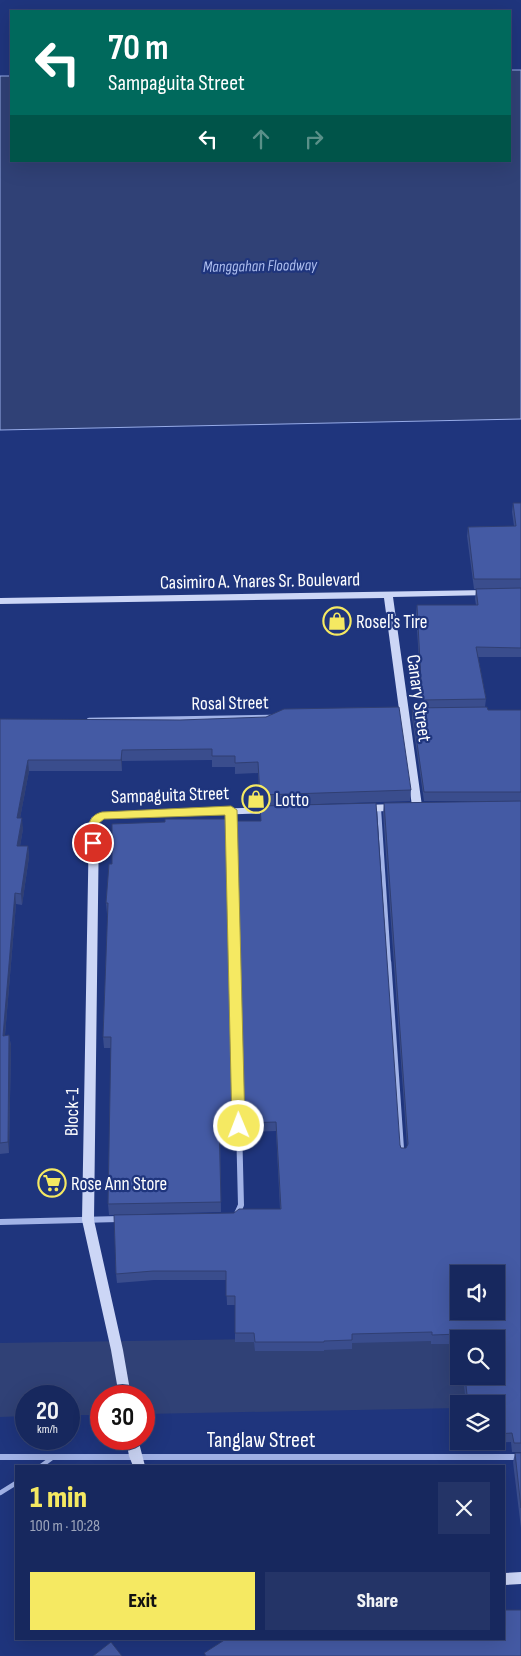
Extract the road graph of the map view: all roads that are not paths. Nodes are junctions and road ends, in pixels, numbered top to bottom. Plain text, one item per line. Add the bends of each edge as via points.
1 (502, 593) edge
2 (388, 595) junction
3 (0, 601) edge
4 (276, 717) edge
5 (79, 720) edge
6 (349, 808) edge
7 (379, 808) junction
8 (231, 810) junction
9 (280, 810) edge
10 (94, 823) joint
11 (403, 1154) edge
12 (234, 1217) edge
13 (127, 1219) edge
14 (88, 1220) junction
15 (0, 1222) edge
16 (123, 1385) edge
17 (54, 1457) junction
18 (521, 1457) edge
19 (0, 1458) edge
20 (137, 1461) edge
21 (42, 1465) edge
22 (15, 1484) edge
23 (0, 1493) edge
24 (521, 1578) edge
25 (505, 1579) edge

1 - 2 street, Casimiro A. Ynares Sr. Boulevard
2 - 3 street, Casimiro A. Ynares Sr. Boulevard
2 - 7 street, Canary Street via 404,715 421,806
4 - 5 street, Rosal Street
6 - 7 street
7 - 11 lane
8 - 9 street, Sampaguita Street
8 - 10 street, Sampaguita Street via 102,816
8 - 12 street via 241,1204
10 - 14 street, Block-1
13 - 14 street
14 - 15 street
14 - 16 street, Block-1
17 - 19 street, Tanglaw Street
17 - 20 street, Tanglaw Street
17 - 21 lane
18 - 20 street, Tanglaw Street
22 - 23 lane
24 - 25 street

